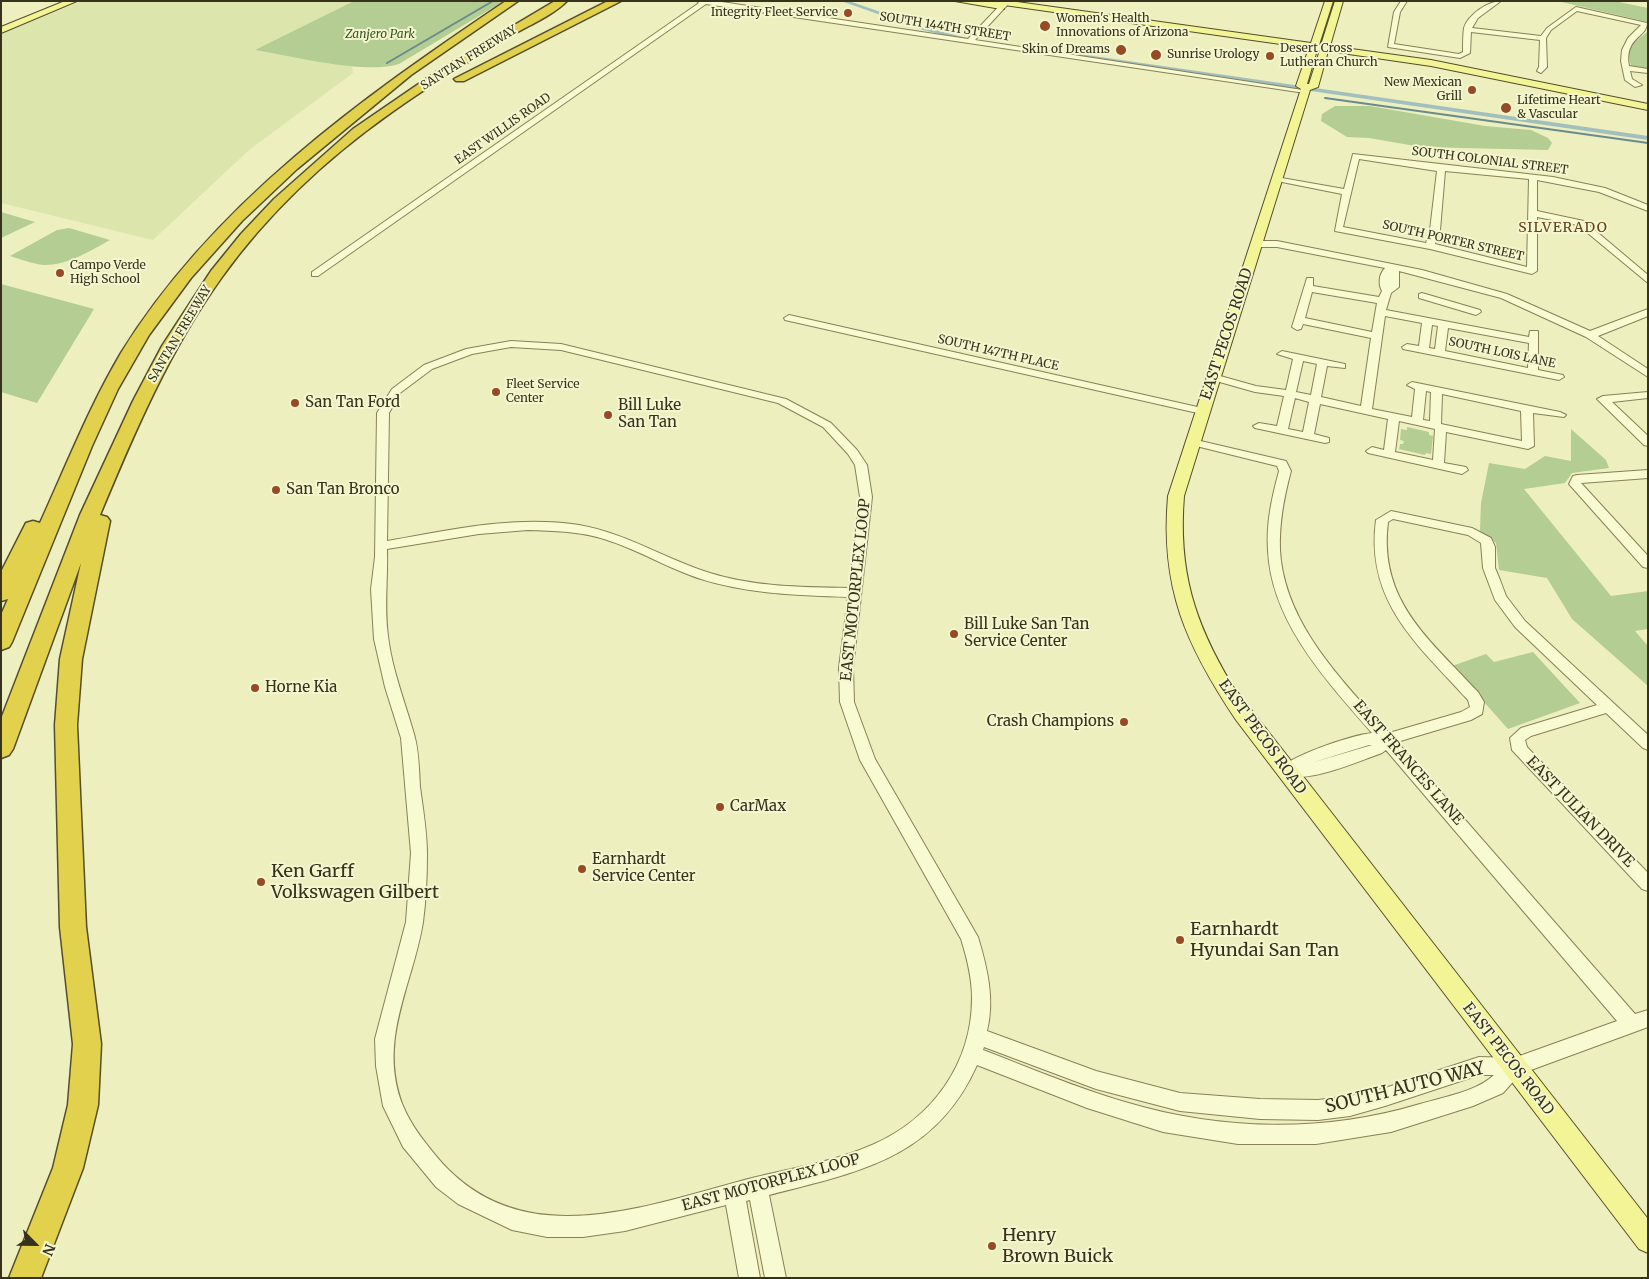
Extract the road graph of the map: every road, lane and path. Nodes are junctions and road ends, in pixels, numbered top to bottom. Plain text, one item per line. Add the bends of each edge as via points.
1 (62, 1) edge
2 (73, 1) edge
3 (513, 1) edge
4 (543, 1) edge
5 (562, 1) edge
6 (616, 1) edge
7 (700, 1) edge
8 (959, 1) edge
9 (991, 1) edge
10 (1329, 1) edge
11 (1339, 1) edge
12 (1404, 1) edge
13 (1498, 1) edge
14 (704, 2) edge
15 (1005, 3) edge
16 (1, 25) edge
17 (1467, 29) junction
18 (1, 30) edge
19 (1173, 31) junction
20 (1220, 33) junction
21 (1543, 38) junction
22 (971, 40) junction
23 (1313, 48) junction
24 (1325, 49) junction
25 (1626, 68) junction
26 (1541, 71) dead end
27 (1648, 71) edge
28 (1638, 85) dead end
29 (446, 86) dead end
30 (1305, 89) junction
31 (423, 100) dead end
32 (1648, 107) edge
33 (326, 138) junction
34 (1442, 169) junction
35 (1533, 177) junction
36 (302, 180) junction
37 (1276, 180) junction
38 (1348, 192) junction
39 (1648, 208) edge
40 (1532, 213) junction
41 (1256, 244) junction
42 (1430, 246) junction
43 (1392, 267) junction
44 (315, 274) dead end
45 (1648, 280) edge
46 (1422, 296) dead end
47 (1434, 300) junction
48 (1384, 302) junction
49 (1458, 306) junction
50 (1476, 312) dead end
51 (1648, 312) edge
52 (789, 318) dead end
53 (1434, 322) junction
54 (1456, 326) junction
55 (1590, 335) junction
56 (1377, 336) junction
57 (1407, 347) dead end
58 (1424, 350) junction
59 (1440, 353) junction
60 (1282, 354) dead end
61 (1299, 357) junction
62 (1323, 362) junction
63 (1341, 366) dead end
64 (1533, 371) junction
65 (1648, 374) edge
66 (1213, 377) junction
67 (1559, 377) dead end
68 (1437, 390) junction
69 (1286, 393) junction
70 (1648, 395) edge
71 (1316, 399) junction
72 (1528, 409) junction
73 (1366, 410) junction
74 (1202, 411) junction
75 (1560, 415) dead end
76 (1394, 416) junction
77 (1417, 421) junction
78 (1259, 426) dead end
79 (1438, 426) junction
80 (90, 430) junction
81 (1282, 430) junction
82 (1308, 436) junction
83 (1325, 440) dead end
84 (1192, 442) junction
85 (1648, 443) edge
86 (1372, 450) dead end
87 (1389, 454) junction
88 (113, 461) junction
89 (1438, 465) junction
90 (1462, 470) dead end
91 (1648, 474) edge
92 (381, 546) junction
93 (1648, 564) edge
94 (855, 593) junction
95 (1, 594) edge
96 (1, 642) edge
97 (1609, 707) junction
98 (1388, 739) junction
99 (1648, 744) edge
100 (1, 749) edge
101 (1287, 771) junction
102 (1648, 884) edge
103 (1640, 1021) edge
104 (978, 1036) junction
105 (973, 1055) junction
106 (1514, 1067) junction
107 (757, 1187) junction
108 (734, 1193) junction
109 (1648, 1240) edge
110 (25, 1278) edge
111 (750, 1278) edge
112 (776, 1278) edge

1 - 16 main road
2 - 18 main road
3 - 33 highway via 407,73
4 - 33 highway, SANTAN FREEWAY via 393,90
5 - 36 highway, SANTAN FREEWAY via 412,93 333,152
6 - 29 highway
7 - 14 street, SOUTH 144TH STREET
8 - 15 main road
9 - 15 main road
10 - 23 main road, EAST PECOS ROAD
11 - 24 main road, EAST PECOS ROAD
12 - 17 street via 1397,12 1390,46 1460,56 1466,54
13 - 17 street via 1474,17
14 - 22 street, SOUTH 144TH STREET
14 - 44 street, EAST WILLIS ROAD
15 - 19 main road
15 - 20 main road
15 - 22 street
17 - 21 street
19 - 20 main road
19 - 23 main road
20 - 23 main road
21 - 25 street via 1574,11 1645,24 1624,46
21 - 26 street
22 - 30 street, SOUTH 144TH STREET
23 - 24 main road
23 - 30 main road, EAST PECOS ROAD via 1301,86
24 - 30 main road, EAST PECOS ROAD via 1312,87
24 - 32 main road via 1490,74
25 - 27 street
25 - 28 street via 1629,80
30 - 37 main road, EAST PECOS ROAD
31 - 36 highway
33 - 80 highway, SANTAN FREEWAY via 258,197 175,288 140,336
34 - 35 street, SOUTH COLONIAL STREET
34 - 38 street, SOUTH COLONIAL STREET via 1356,156
34 - 42 street
35 - 39 street, SOUTH COLONIAL STREET via 1586,186
35 - 40 street
36 - 88 highway, SANTAN FREEWAY via 257,225 204,291 167,353
37 - 38 street
37 - 41 main road, EAST PECOS ROAD
38 - 42 street, SOUTH PORTER STREET via 1338,229
40 - 42 street, SOUTH PORTER STREET via 1532,271
40 - 45 street via 1582,223
41 - 43 street
41 - 66 main road, EAST PECOS ROAD
43 - 48 street via 1396,274 1394,287
43 - 55 street via 1504,296
46 - 47 street
47 - 49 street
47 - 53 street
48 - 53 street, SOUTH LOIS LANE
48 - 56 street
48 - 56 street via 1309,283 1298,324
49 - 50 street
49 - 54 street
51 - 55 street
52 - 74 street, SOUTH 147TH PLACE
53 - 54 street, SOUTH LOIS LANE
53 - 58 street, SOUTH LOIS LANE
53 - 59 street, SOUTH LOIS LANE
54 - 64 street, SOUTH LOIS LANE via 1534,337
55 - 65 street
56 - 73 street
57 - 58 street, SOUTH LOIS LANE
58 - 59 street, SOUTH LOIS LANE
59 - 64 street, SOUTH LOIS LANE
60 - 61 street
61 - 62 street
61 - 69 street
62 - 63 street
62 - 71 street
64 - 67 street, SOUTH LOIS LANE
66 - 69 street via 1246,387
66 - 74 main road, EAST PECOS ROAD
68 - 72 street
68 - 77 street via 1417,386
68 - 79 street
69 - 71 street
69 - 81 street
70 - 85 street via 1603,399
71 - 73 street
71 - 82 street
72 - 75 street
72 - 79 street via 1528,446
73 - 76 street
74 - 84 main road, EAST PECOS ROAD
76 - 77 street
76 - 87 street
77 - 79 street
78 - 81 street
79 - 89 street
80 - 95 highway via 68,457
80 - 96 highway, SANTAN FREEWAY
81 - 82 street
82 - 83 street
84 - 98 street, EAST FRANCES LANE via 1282,464 1285,470 1274,532 1275,557 1292,615 1330,674
84 - 101 main road, EAST PECOS ROAD via 1176,496 1172,535 1185,608 1222,684
86 - 87 street
87 - 89 street
88 - 100 highway, SANTAN FREEWAY
88 - 110 highway via 113,483 97,529 71,659 66,725 73,928 87,1044 82,1104 68,1168
89 - 90 street
91 - 93 street via 1577,479 1575,484
92 - 94 street via 496,527 564,527 623,540 691,571 724,581
92 - 94 street, EAST MOTORPLEX LOOP via 382,421 390,399 419,372 451,356 496,346 539,344 765,396 797,407 827,425 853,452 866,487
92 - 108 street, EAST MOTORPLEX LOOP via 378,590 381,639 408,738 419,854 414,922 384,1038 385,1066 400,1122 426,1162 443,1180 465,1197 512,1220 548,1227 583,1227 625,1221
94 - 104 street, EAST MOTORPLEX LOOP via 846,668 847,702 868,760 969,937 979,964 981,981 983,1009
97 - 98 street via 1533,638 1508,610 1492,580 1489,547 1483,537 1398,515 1385,516 1379,543 1395,605 1409,626 1473,696 1478,706 1474,713
97 - 99 street
97 - 102 street, EAST JULIAN DRIVE via 1526,732 1517,738 1520,750
98 - 101 street via 1377,750 1314,769
98 - 103 street, EAST FRANCES LANE
101 - 106 main road, EAST PECOS ROAD
103 - 106 street
104 - 105 street, EAST MOTORPLEX LOOP
104 - 106 street, SOUTH AUTO WAY via 1122,1088 1180,1102 1260,1109 1318,1110 1350,1106 1479,1066
105 - 106 street, SOUTH AUTO WAY via 1127,1112 1231,1134 1271,1135 1330,1133 1402,1120 1494,1087
105 - 107 street, EAST MOTORPLEX LOOP via 942,1104 920,1127 896,1144 843,1166
106 - 109 main road, EAST PECOS ROAD
107 - 108 street, EAST MOTORPLEX LOOP
107 - 112 street
108 - 111 street

